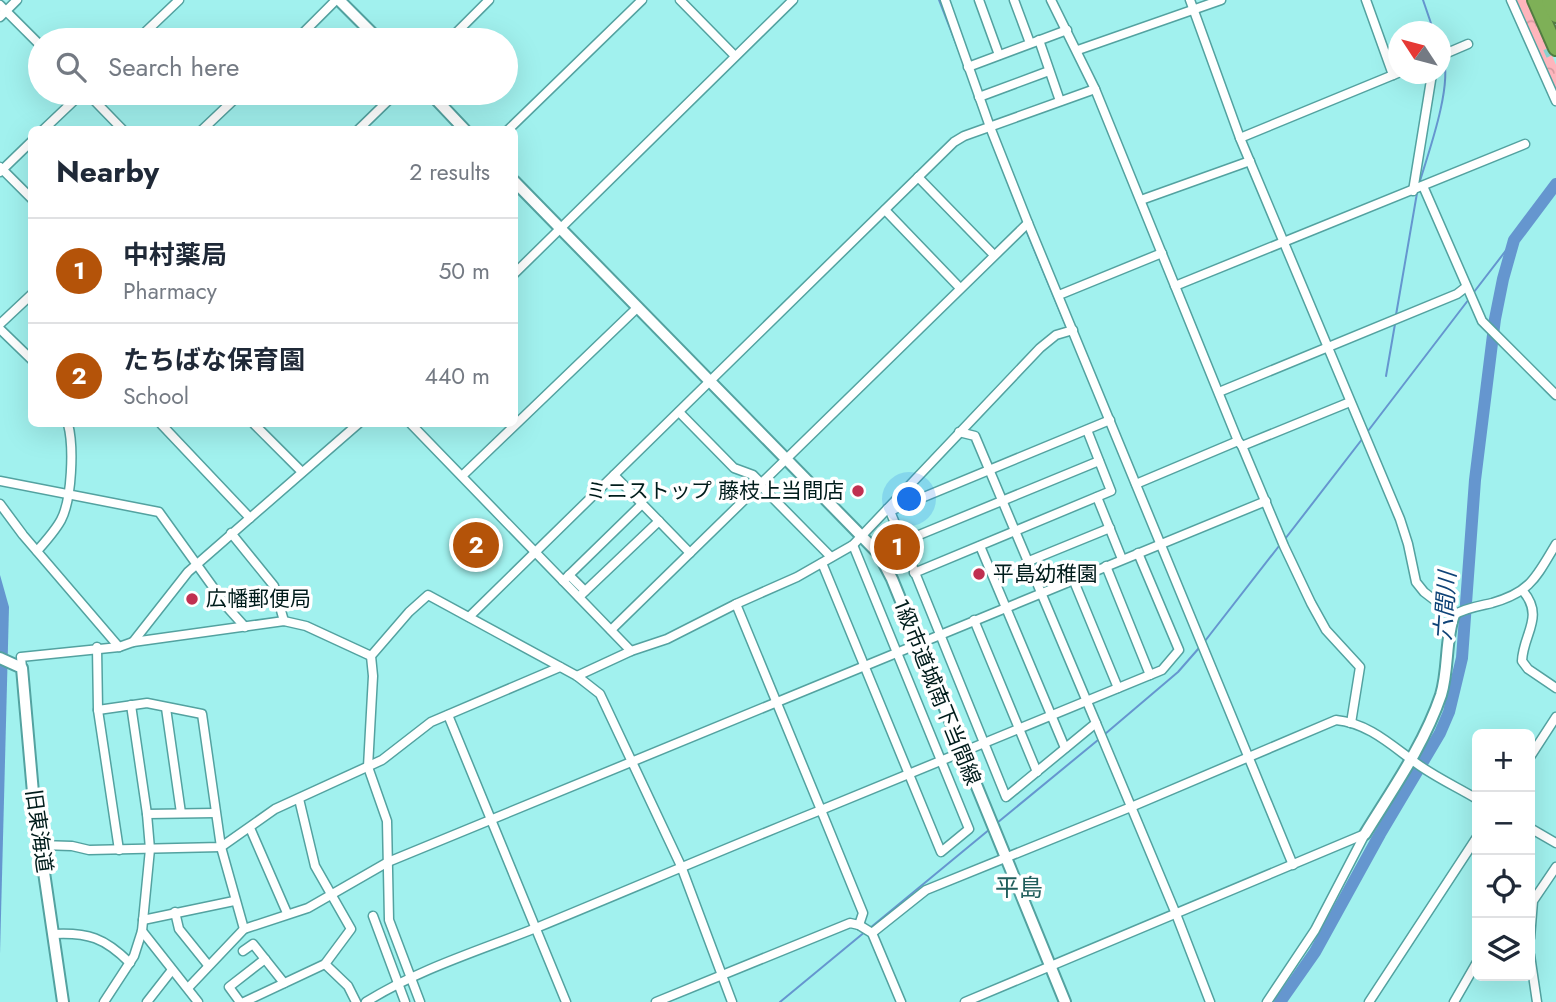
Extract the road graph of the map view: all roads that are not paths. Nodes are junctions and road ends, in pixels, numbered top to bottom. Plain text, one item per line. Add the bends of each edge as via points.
1 (17, 0) edge
2 (179, 0) edge
3 (338, 0) edge
4 (489, 0) edge
5 (642, 0) edge
6 (680, 0) edge
7 (793, 0) edge
8 (979, 0) edge
9 (1014, 0) edge
10 (1051, 0) edge
11 (1190, 0) edge
12 (1221, 0) edge
13 (1366, 0) edge
14 (1511, 0) edge
15 (1535, 0) edge
16 (1549, 0) edge
17 (948, 1) edge
18 (1194, 10) junction
19 (2, 11) edge
20 (1556, 15) edge
21 (149, 28) edge
22 (309, 28) edge
23 (367, 28) edge
24 (461, 28) edge
25 (1067, 30) junction
26 (28, 35) edge
27 (1034, 42) junction
28 (1468, 44) dead end
29 (1078, 50) junction
30 (1451, 51) edge
31 (1388, 54) edge
32 (1546, 54) edge
33 (999, 55) junction
34 (735, 56) junction
35 (968, 67) junction
36 (1049, 71) junction
37 (1388, 77) edge
38 (1430, 84) edge
39 (1095, 89) junction
40 (979, 97) junction
41 (1556, 101) edge
42 (1060, 102) junction
43 (71, 105) edge
44 (97, 105) edge
45 (228, 105) edge
46 (384, 105) edge
47 (441, 105) edge
48 (47, 126) edge
49 (119, 126) edge
50 (206, 126) edge
51 (362, 126) edge
52 (461, 126) edge
53 (512, 126) edge
54 (987, 128) junction
55 (1240, 138) junction
56 (1525, 144) dead end
57 (28, 145) edge
58 (1250, 161) junction
59 (1, 169) edge
60 (918, 177) junction
61 (518, 185) edge
62 (1423, 186) junction
63 (1413, 191) junction
64 (28, 195) edge
65 (1141, 200) junction
66 (885, 210) junction
67 (1028, 223) junction
68 (561, 229) junction
69 (1284, 242) junction
70 (1162, 253) junction
71 (994, 255) junction
72 (518, 270) edge
73 (1175, 286) junction
74 (960, 288) junction
75 (1467, 289) junction
76 (1059, 295) junction
77 (28, 298) edge
78 (638, 307) junction
79 (0, 327) edge
80 (1073, 330) junction
81 (1327, 346) junction
82 (28, 356) edge
83 (711, 381) junction
84 (1219, 392) junction
85 (1556, 395) edge
86 (1350, 402) junction
87 (679, 412) junction
88 (1110, 420) junction
89 (518, 422) edge
90 (68, 427) edge
91 (164, 427) edge
92 (257, 427) edge
93 (354, 427) edge
94 (414, 427) edge
95 (513, 427) edge
96 (1087, 429) junction
97 (958, 432) junction
98 (1240, 443) junction
99 (787, 459) junction
100 (1099, 461) junction
101 (990, 469) junction
102 (302, 472) junction
103 (614, 475) junction
104 (462, 476) junction
105 (0, 481) edge
106 (761, 484) junction
107 (1136, 484) junction
108 (68, 495) junction
109 (1097, 497) junction
110 (1003, 500) junction
111 (1266, 501) junction
112 (0, 504) edge
113 (642, 504) junction
114 (888, 510) junction
115 (250, 518) junction
116 (659, 521) junction
117 (1110, 528) junction
118 (1016, 531) junction
119 (230, 533) junction
120 (862, 535) junction
121 (902, 542) junction
122 (1160, 544) junction
123 (1556, 544) edge
124 (853, 545) junction
125 (980, 546) junction
126 (37, 551) junction
127 (535, 552) junction
128 (690, 553) junction
129 (1138, 553) junction
130 (831, 557) junction
131 (1122, 559) junction
132 (1029, 561) junction
133 (822, 563) junction
134 (197, 564) junction
135 (1106, 566) junction
136 (914, 573) junction
137 (566, 578) junction
138 (1073, 579) junction
139 (1523, 591) junction
140 (1042, 592) junction
141 (582, 594) junction
142 (736, 604) junction
143 (1006, 607) junction
144 (1457, 613) junction
145 (469, 617) junction
146 (974, 620) junction
147 (284, 621) junction
148 (245, 627) junction
149 (611, 630) junction
150 (939, 634) junction
151 (133, 642) junction
152 (917, 643) junction
153 (97, 647) junction
154 (119, 647) junction
155 (631, 652) junction
156 (896, 652) junction
157 (371, 656) junction
158 (0, 658) edge
159 (864, 665) junction
160 (18, 666) junction
161 (560, 667) junction
162 (577, 676) junction
163 (1150, 676) junction
164 (1118, 688) junction
165 (1556, 688) edge
166 (776, 701) junction
167 (1088, 702) junction
168 (131, 705) junction
169 (166, 708) junction
170 (98, 710) junction
171 (448, 715) junction
172 (1052, 717) junction
173 (1556, 717) edge
174 (1096, 723) junction
175 (1351, 723) junction
176 (1019, 730) junction
177 (984, 745) junction
178 (1065, 748) junction
179 (1535, 749) edge
180 (963, 754) junction
181 (1248, 757) junction
182 (1413, 761) junction
183 (942, 762) junction
184 (631, 763) junction
185 (368, 767) junction
186 (1037, 772) junction
187 (910, 775) junction
188 (1472, 796) edge
189 (299, 799) junction
190 (1131, 807) junction
191 (821, 810) junction
192 (181, 813) junction
193 (215, 813) junction
194 (147, 814) junction
195 (490, 819) junction
196 (250, 828) junction
197 (1535, 831) edge
198 (1365, 834) junction
199 (1556, 843) edge
200 (40, 845) junction
201 (1472, 845) edge
202 (221, 847) junction
203 (150, 849) junction
204 (118, 850) junction
205 (1005, 858) junction
206 (388, 862) junction
207 (1293, 865) junction
208 (681, 866) junction
209 (1556, 867) edge
210 (331, 896) junction
211 (1535, 896) edge
212 (234, 901) junction
213 (175, 912) junction
214 (287, 913) junction
215 (1176, 914) junction
216 (373, 916) dead end
217 (143, 920) junction
218 (859, 925) junction
219 (535, 928) junction
220 (243, 929) junction
221 (142, 931) junction
222 (872, 933) junction
223 (53, 934) junction
224 (243, 951) dead end
225 (265, 959) junction
226 (130, 963) junction
227 (325, 964) junction
228 (208, 965) junction
229 (1050, 965) junction
230 (172, 970) junction
231 (1472, 971) edge
232 (721, 975) junction
233 (410, 977) junction
234 (1534, 981) edge
235 (398, 982) junction
236 (284, 983) junction
237 (188, 988) junction
238 (63, 1002) edge
239 (104, 1002) edge
240 (147, 1002) edge
241 (198, 1002) edge
242 (242, 1002) edge
243 (356, 1002) edge
244 (366, 1002) edge
245 (405, 1002) edge
246 (420, 1002) edge
247 (566, 1002) edge
248 (656, 1002) edge
249 (732, 1002) edge
250 (901, 1002) edge
251 (965, 1002) edge
252 (1065, 1002) edge
253 (1210, 1002) edge
254 (1267, 1002) edge
255 (1369, 1002) edge
256 (1454, 1002) edge
257 (1538, 1002) edge

1 - 19 street
2 - 21 street
3 - 22 street
3 - 23 street
4 - 24 street
5 - 53 street
6 - 34 street
7 - 34 street
8 - 33 street
9 - 27 street
10 - 25 street
11 - 18 street
12 - 18 street
13 - 31 street
14 - 32 street
15 - 32 highway
16 - 20 highway
17 - 35 street
18 - 29 street
18 - 55 street
19 - 26 street
25 - 27 street
25 - 29 street
27 - 33 street
27 - 36 street
28 - 30 street
29 - 39 street
32 - 41 street
33 - 35 street
34 - 68 street
35 - 40 street
36 - 40 street
36 - 42 street
37 - 55 street
38 - 63 street
39 - 42 street
39 - 65 street
40 - 54 street
42 - 54 street
43 - 48 street
44 - 49 street
45 - 50 street
46 - 51 street
47 - 52 street
54 - 60 street via 954,142
54 - 67 street
55 - 58 street
56 - 62 street
57 - 59 street
58 - 65 street
58 - 69 street
59 - 64 street
60 - 66 street
60 - 71 street
61 - 68 street, 1級市道城南下当間線
62 - 63 street
62 - 75 street
63 - 69 street
65 - 70 street
66 - 74 street
66 - 83 street
67 - 71 street
67 - 76 street
68 - 72 street
68 - 78 street, 1級市道城南下当間線
69 - 73 street
69 - 81 street
70 - 73 street
70 - 76 street
71 - 74 street
73 - 84 street
74 - 99 street
75 - 81 street
75 - 85 street via 1489,331
76 - 80 street
77 - 79 street
78 - 83 street, 1級市道城南下当間線
78 - 89 street
79 - 82 street
80 - 88 street
80 - 97 street via 1056,335 1040,348
81 - 84 street
81 - 86 street
83 - 87 street
83 - 99 street, 1級市道城南下当間線
84 - 98 street
86 - 98 street
86 - 144 street via 1400,519 1416,582 1423,592
87 - 103 street
87 - 106 street via 734,468
88 - 96 street
88 - 107 street
90 - 108 street
91 - 115 street
92 - 102 street
93 - 102 street
94 - 104 street
95 - 104 street
96 - 100 street
96 - 101 street
97 - 101 street via 975,436
97 - 114 street
98 - 107 street
98 - 111 street
99 - 106 street
99 - 120 street, 1級市道城南下当間線
100 - 109 street via 1111,491
100 - 110 street
101 - 110 street
101 - 114 street
102 - 115 street
103 - 113 street
103 - 127 street
104 - 127 street
105 - 108 street
106 - 128 street
106 - 130 street
107 - 122 street
108 - 126 street via 62,518
108 - 134 street via 159,512
109 - 117 street
109 - 118 street
110 - 118 street
110 - 121 street
111 - 122 street
111 - 175 street via 1326,631 1360,667
112 - 126 street
113 - 116 street
113 - 137 street
114 - 120 street
114 - 121 street
115 - 119 street
116 - 128 street
116 - 141 street
117 - 131 street
117 - 132 street
118 - 125 street
118 - 132 street
119 - 134 street
119 - 147 street via 274,586
120 - 124 street
120 - 152 street, 1級市道城南下当間線 via 885,564
121 - 136 street
122 - 129 street
122 - 181 street
123 - 139 street
124 - 130 street
124 - 156 street
125 - 136 street
125 - 143 street
126 - 154 street
127 - 137 street
127 - 145 street
128 - 149 street
129 - 131 street
129 - 163 street via 1179,650 1162,670
130 - 133 street
131 - 135 street
132 - 140 street
133 - 142 street
133 - 159 street
134 - 148 street
134 - 151 street
135 - 138 street
135 - 163 street
136 - 150 street
137 - 141 street
138 - 140 street
138 - 164 street
139 - 144 street
139 - 165 street via 1531,604 1533,622 1521,660
140 - 143 street
140 - 167 street
141 - 149 street
142 - 155 street
142 - 166 street
143 - 146 street
143 - 172 street
144 - 182 street via 1442,692
145 - 157 street via 428,595
145 - 161 street
146 - 150 street
146 - 176 street
147 - 148 street
147 - 157 street via 306,626
148 - 151 street
149 - 155 street
150 - 152 street
150 - 177 street
151 - 154 street
152 - 156 street
152 - 180 street, 1級市道城南下当間線
153 - 154 street
153 - 160 street via 21,657
153 - 170 street
155 - 162 street
156 - 159 street
156 - 183 street
157 - 185 street
158 - 160 street
159 - 166 street
159 - 187 street
160 - 200 street, 旧東海道
161 - 162 street
161 - 171 street
162 - 184 street via 606,703
163 - 164 street
164 - 167 street
166 - 184 street
166 - 191 street
167 - 172 street
167 - 174 street
168 - 169 street
168 - 170 street
168 - 194 street
169 - 192 street
169 - 193 street via 202,714
170 - 204 street
171 - 185 street
171 - 195 street
172 - 176 street
172 - 178 street
173 - 179 street
174 - 178 street
174 - 190 street
175 - 181 street via 1336,720
175 - 182 street via 1381,736
176 - 177 street
176 - 186 street
177 - 180 street
177 - 186 street via 1006,797
178 - 186 street
180 - 183 street
180 - 205 street, 1級市道城南下当間線
181 - 190 street
181 - 207 street
182 - 188 street
182 - 198 street
183 - 187 street
183 - 187 street via 969,829 941,852
184 - 195 street
184 - 208 street
185 - 189 street
185 - 206 street via 387,821
187 - 191 street
189 - 196 street via 275,809
189 - 210 street via 315,866
190 - 205 street
190 - 215 street
191 - 208 street
191 - 218 street via 863,913
192 - 193 street
192 - 194 street
193 - 202 street
194 - 203 street
195 - 206 street
195 - 219 street
196 - 202 street
196 - 214 street
197 - 199 street
198 - 207 street
198 - 254 street via 1315,930
200 - 204 street
200 - 223 street, 旧東海道
201 - 255 street
202 - 203 street
202 - 212 street
203 - 204 street
203 - 217 street
205 - 222 street via 926,890
205 - 229 street, 1級市道城南下当間線
206 - 210 street
206 - 233 street via 390,927
207 - 215 street
208 - 219 street
208 - 232 street
209 - 211 street
210 - 214 street
210 - 227 street via 351,929
212 - 213 street
212 - 220 street
213 - 217 street
213 - 228 street via 179,929
214 - 220 street
215 - 229 street
215 - 253 street
216 - 235 street
217 - 221 street
218 - 222 street
218 - 232 street via 850,923
219 - 233 street
219 - 247 street
220 - 228 street
221 - 226 street
221 - 230 street
222 - 250 street
223 - 226 street via 87,935 115,948
223 - 238 street, 旧東海道
224 - 225 street via 253,944
225 - 236 street
225 - 242 street via 229,987
226 - 239 street
227 - 236 street
227 - 243 street via 348,986
228 - 237 street
229 - 251 street
229 - 252 street, 1級市道城南下当間線
230 - 237 street
230 - 240 street
231 - 256 street
232 - 248 street
232 - 249 street
233 - 235 street
233 - 246 street
234 - 257 street
235 - 244 street
235 - 245 street
236 - 242 street
237 - 241 street

